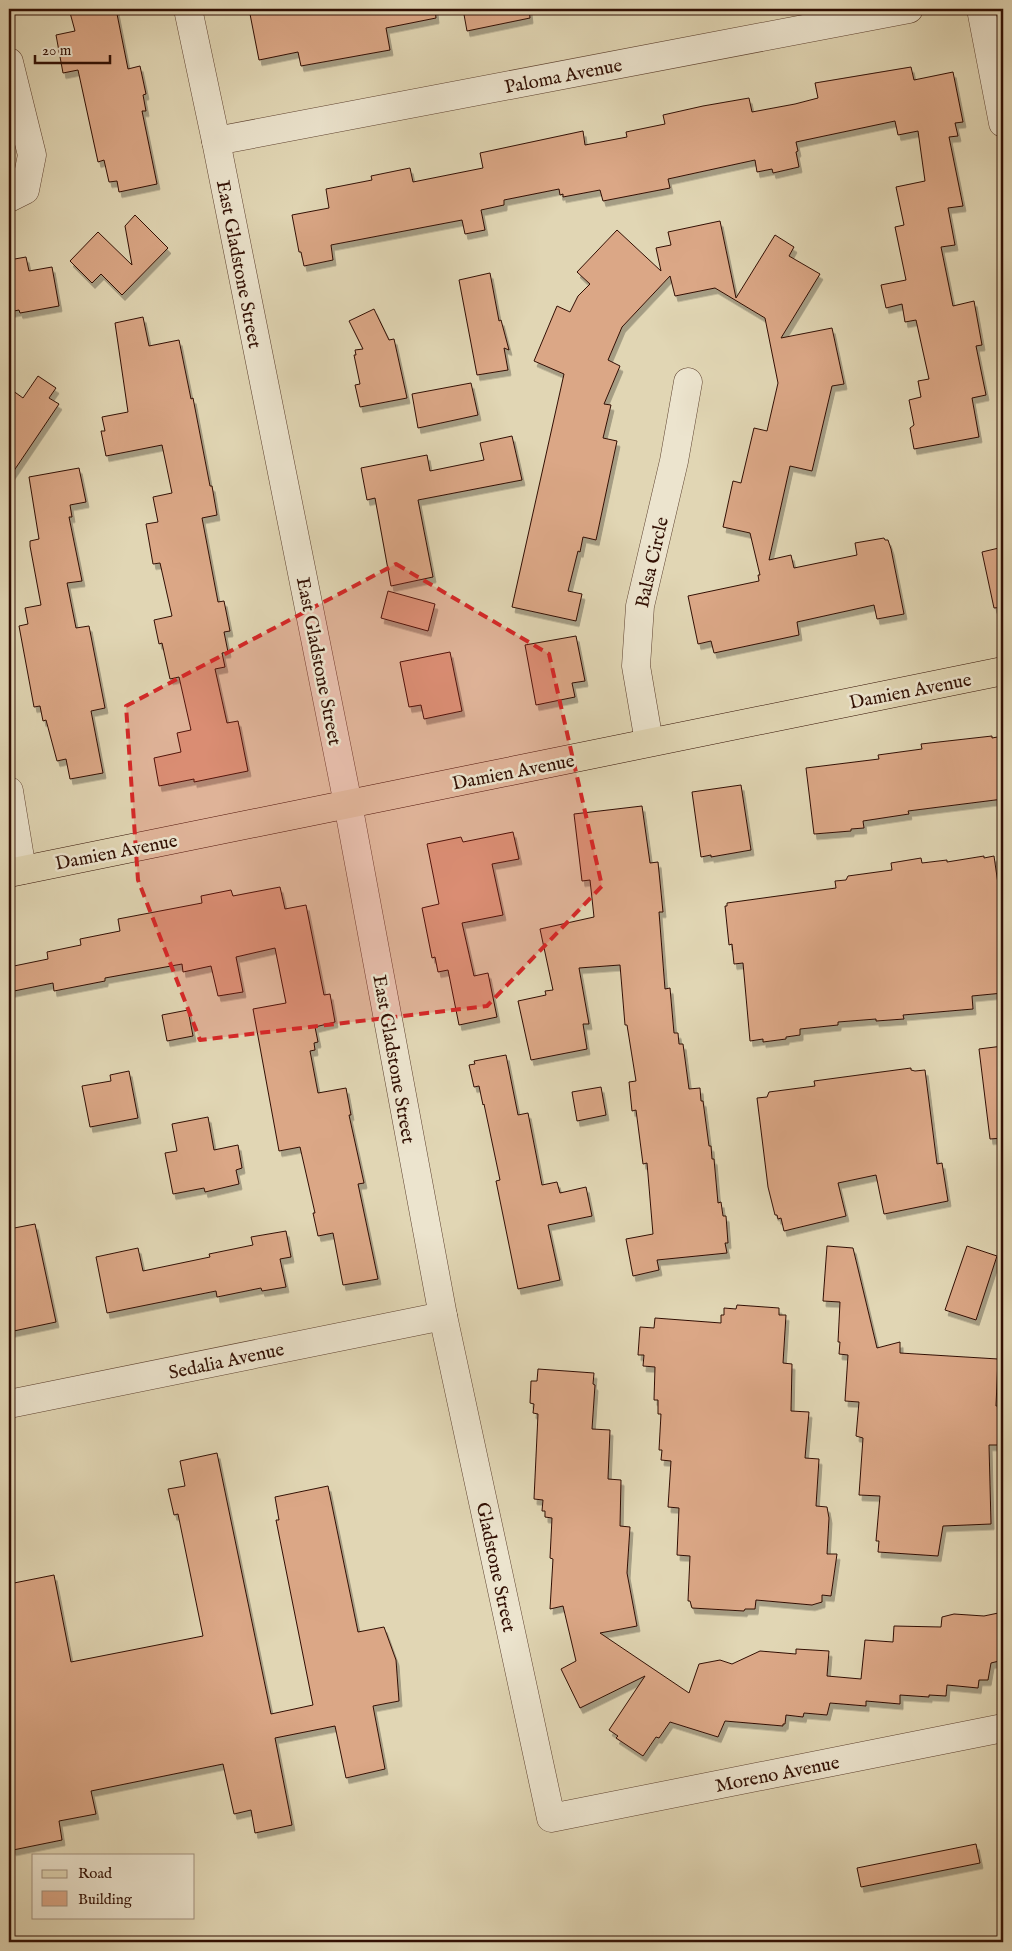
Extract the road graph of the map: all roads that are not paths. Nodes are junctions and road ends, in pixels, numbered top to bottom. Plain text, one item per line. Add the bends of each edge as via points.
1 (188, 9) edge
2 (909, 9) edge
3 (981, 9) edge
4 (9, 62) edge
5 (1003, 123) edge
6 (216, 141) junction
7 (17, 194) edge
8 (688, 382) dead end
9 (1003, 671) edge
10 (649, 742) junction
11 (9, 790) edge
12 (348, 804) junction
13 (16, 871) edge
14 (442, 1316) junction
15 (9, 1404) edge
16 (1003, 1728) edge
17 (551, 1818) joint

1 - 6 street, East Gladstone Street
2 - 6 street, Paloma Avenue
3 - 5 street
4 - 7 street via 32,155
6 - 12 street, East Gladstone Street
8 - 10 street, Balsa Circle via 674,461 640,606 636,666
9 - 10 main road, Damien Avenue
10 - 12 main road, Damien Avenue
11 - 13 street, Damien Avenue
12 - 13 main road, Damien Avenue
12 - 14 street, East Gladstone Street
14 - 15 street, Sedalia Avenue
14 - 17 street, Gladstone Street
16 - 17 street, Moreno Avenue

